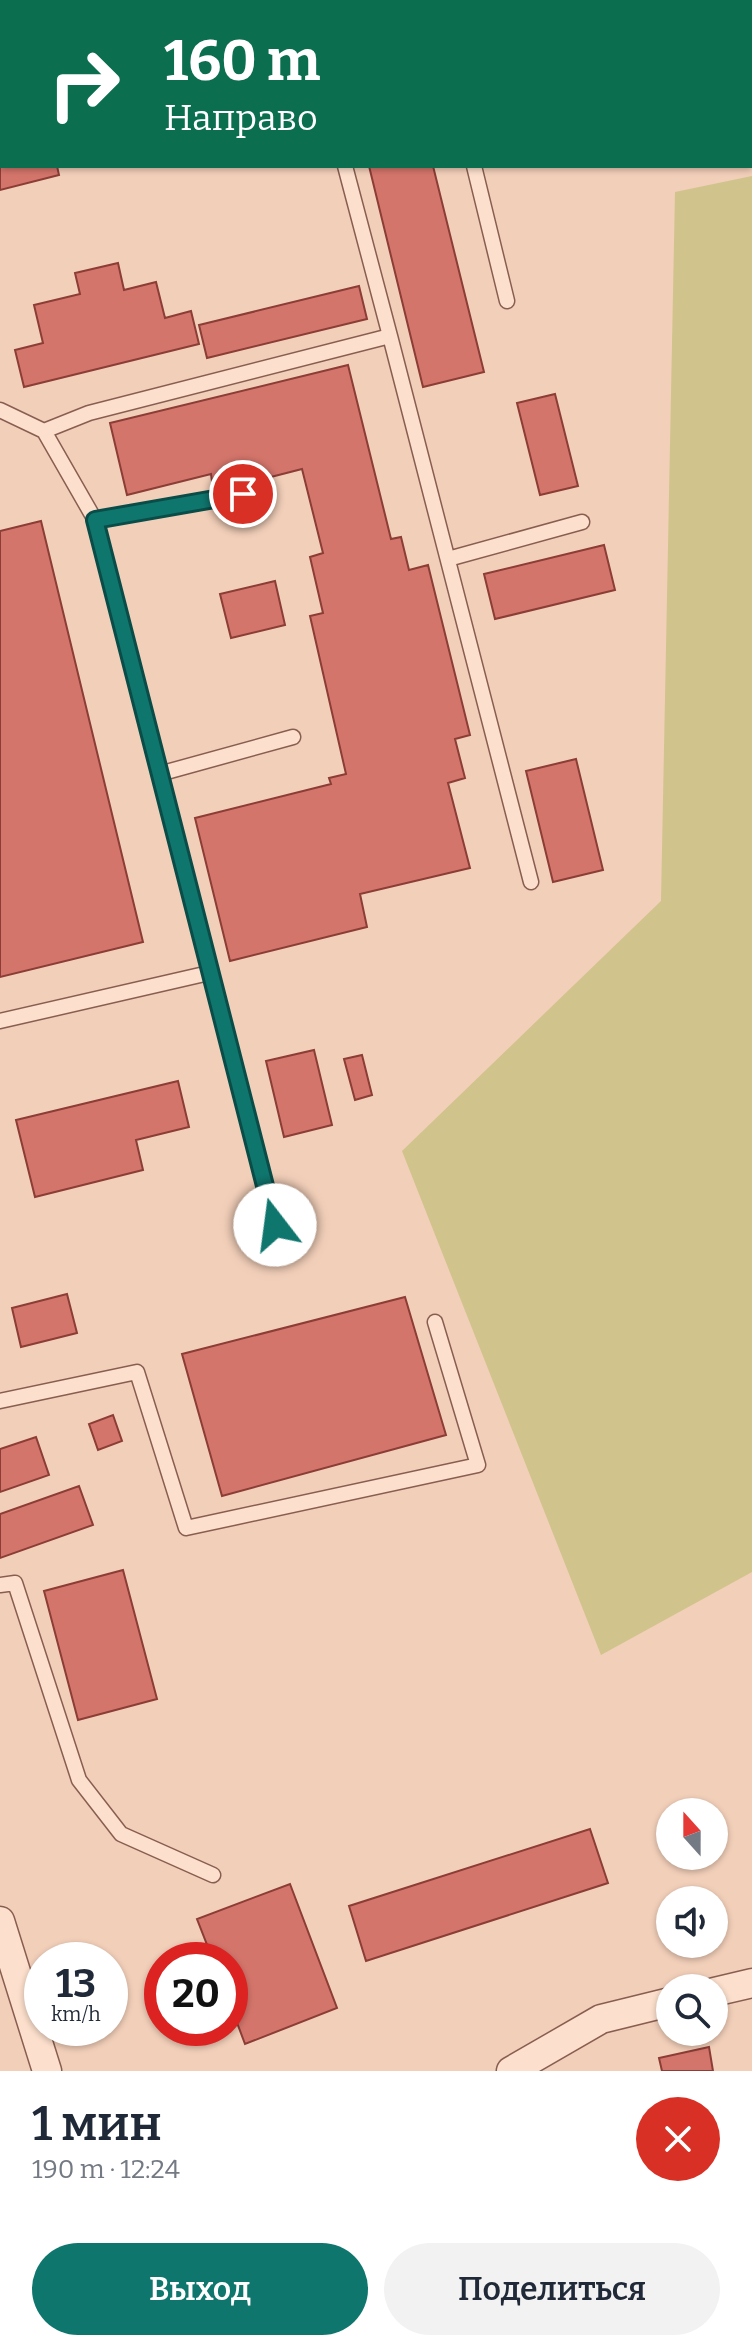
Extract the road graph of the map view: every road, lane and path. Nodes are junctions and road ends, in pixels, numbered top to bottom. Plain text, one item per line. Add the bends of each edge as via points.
1 (346, 168) edge
2 (474, 168) edge
3 (507, 301) dead end
4 (390, 336) junction
5 (0, 410) edge
6 (44, 431) junction
7 (243, 494) dead end
8 (95, 520) junction
9 (582, 522) dead end
10 (448, 559) junction
11 (293, 737) dead end
12 (159, 774) junction
13 (531, 882) dead end
14 (209, 973) junction
15 (0, 1021) edge
16 (275, 1225) dead end
17 (435, 1322) dead end
18 (0, 1401) edge
19 (0, 1585) edge
20 (213, 1875) dead end
21 (0, 1921) edge
22 (752, 1983) edge
23 (728, 1989) edge
24 (656, 2005) edge
25 (517, 2069) edge
26 (47, 2071) edge

1 - 4 lane
2 - 3 lane
4 - 6 lane via 89,413
4 - 10 lane
5 - 6 lane
6 - 8 lane
7 - 8 lane
8 - 12 lane
9 - 10 lane
10 - 13 lane
11 - 12 lane
12 - 14 lane
14 - 15 lane
14 - 16 lane
17 - 18 lane via 478,1465 186,1528 137,1372
19 - 20 lane via 15,1583 79,1780 121,1834
21 - 26 street
22 - 23 street
24 - 25 street via 601,2019

